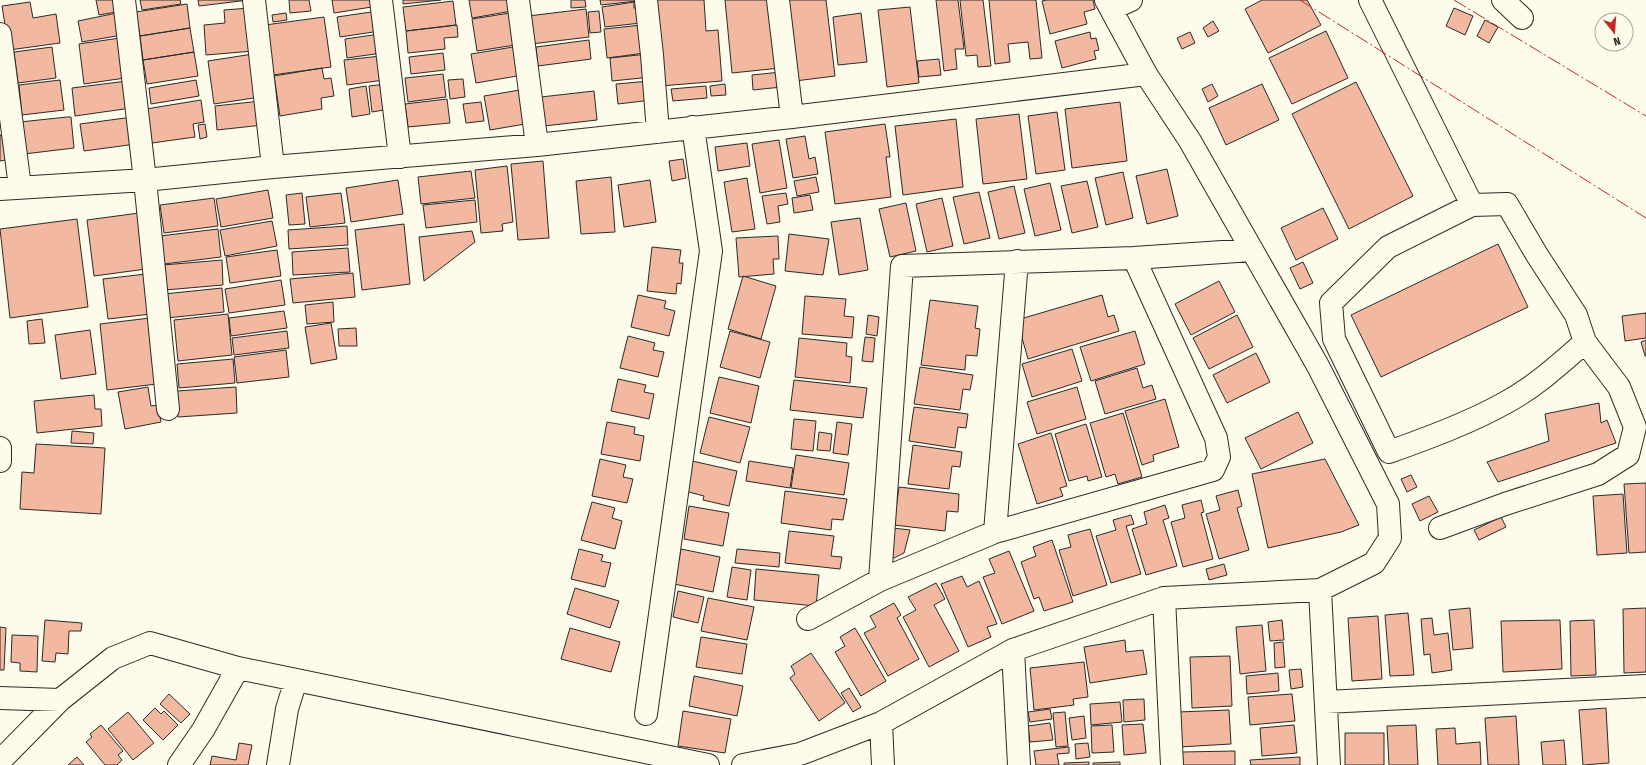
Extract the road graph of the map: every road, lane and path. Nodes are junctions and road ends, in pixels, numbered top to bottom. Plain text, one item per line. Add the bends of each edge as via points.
1 (124, 0) edge
2 (254, 0) edge
3 (381, 0) edge
4 (518, 0) edge
5 (646, 0) edge
6 (778, 0) edge
7 (1131, 0) edge
8 (1370, 0) edge
9 (1504, 0) edge
10 (1109, 4) edge
11 (1522, 18) dead end
12 (0, 34) edge
13 (1146, 74) junction
14 (792, 117) junction
15 (693, 127) junction
16 (658, 132) junction
17 (537, 145) junction
18 (400, 157) junction
19 (273, 167) junction
20 (145, 180) junction
21 (10, 188) edge
22 (1472, 205) junction
23 (1252, 250) junction
24 (1134, 258) junction
25 (1017, 262) junction
26 (1585, 342) junction
27 (168, 409) dead end
28 (0, 448) edge
29 (0, 461) edge
30 (1440, 528) dead end
31 (995, 532) junction
32 (880, 580) junction
33 (1320, 590) junction
34 (1164, 598) junction
35 (808, 619) dead end
36 (1013, 650) junction
37 (238, 668) junction
38 (296, 680) junction
39 (1646, 686) edge
40 (0, 698) edge
41 (60, 700) junction
42 (1326, 702) junction
43 (646, 714) dead end
44 (881, 723) junction
45 (0, 761) edge
46 (179, 765) edge
47 (278, 765) edge
48 (708, 765) edge
49 (743, 765) edge
50 (883, 765) edge
51 (1019, 765) edge
52 (1172, 765) edge
53 (1329, 765) edge

1 - 20 street
2 - 19 street
3 - 18 street
4 - 17 street
5 - 16 street
6 - 14 street
7 - 10 street
8 - 22 street
9 - 11 street
10 - 13 street
12 - 21 street
13 - 14 street
13 - 23 street via 1190,141
14 - 15 street
15 - 16 street
15 - 43 street via 711,251
16 - 17 street
17 - 18 street
18 - 19 street
19 - 20 street
20 - 21 street
20 - 27 street
22 - 26 street via 1507,204 1576,315
22 - 26 street via 1388,247 1331,303 1334,339 1390,452 1428,438 1505,403 1550,373
23 - 24 street
23 - 33 street via 1318,366 1388,504 1390,538 1374,563
24 - 25 street
24 - 31 street via 1216,438 1218,457 1213,470
25 - 31 street
25 - 32 street via 902,266
26 - 30 street via 1619,387 1635,427 1628,455 1598,474
28 - 29 street
31 - 32 street
32 - 35 street
33 - 34 street
33 - 42 street
34 - 36 street
34 - 52 street
36 - 44 street
36 - 51 street
37 - 38 street
37 - 41 street via 150,643 113,658
37 - 46 street via 203,730
38 - 47 street via 287,709
38 - 48 street
39 - 42 street
40 - 41 street
41 - 45 street
42 - 53 street
44 - 49 street via 800,754
44 - 50 street

